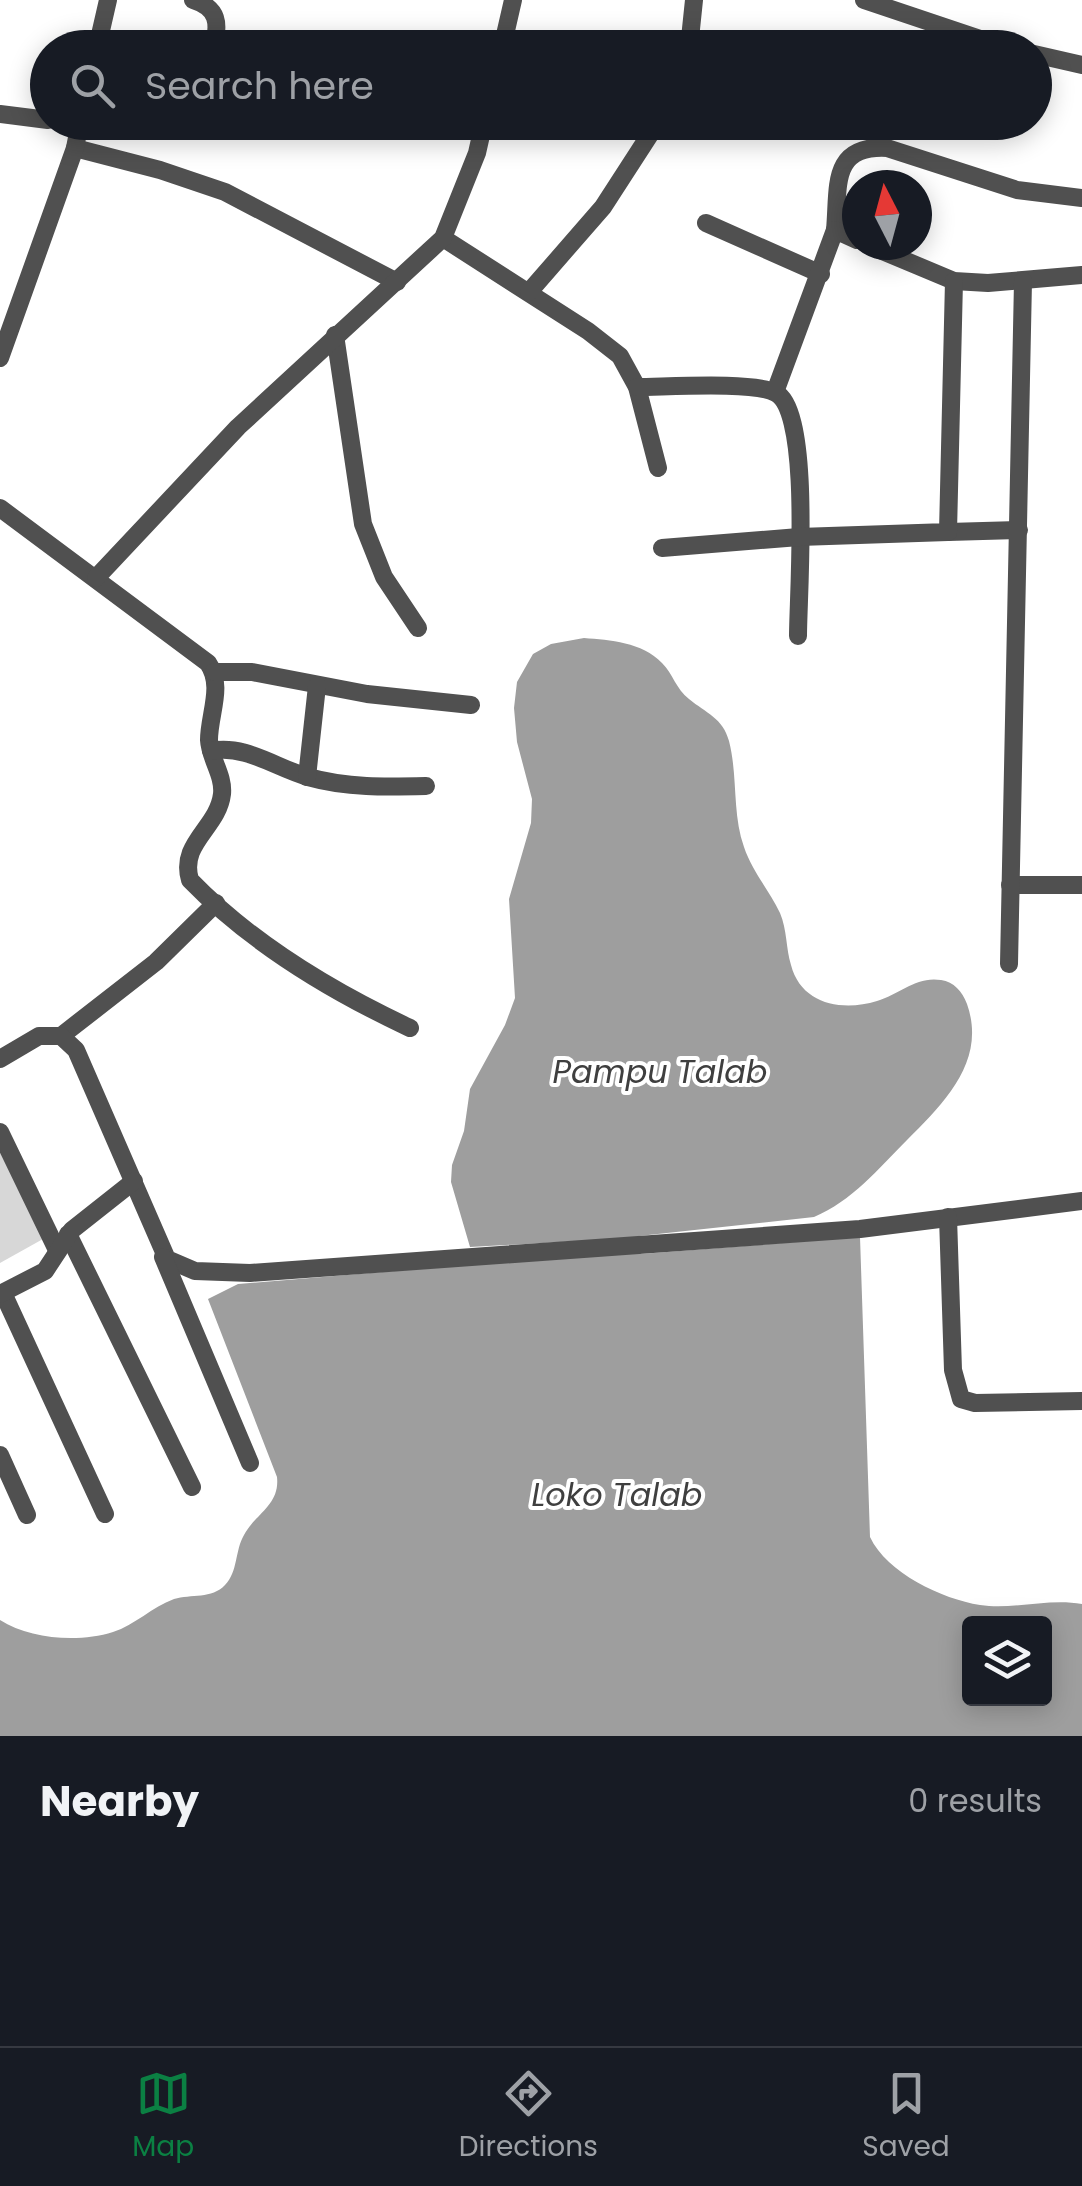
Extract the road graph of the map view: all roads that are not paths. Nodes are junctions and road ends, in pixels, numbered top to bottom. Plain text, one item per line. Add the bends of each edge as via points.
1 (108, 0) edge
2 (193, 0) edge
3 (513, 0) edge
4 (694, 0) edge
5 (874, 1) edge
6 (101, 30) edge
7 (217, 30) edge
8 (506, 30) edge
9 (691, 30) edge
10 (956, 30) edge
11 (1052, 58) edge
12 (1082, 65) edge
13 (0, 114) edge
14 (30, 118) edge
15 (77, 140) edge
16 (480, 140) edge
17 (646, 140) edge
18 (75, 148) junction
19 (1082, 198) edge
20 (706, 223) dead end
21 (835, 230) junction
22 (842, 233) edge
23 (443, 238) junction
24 (904, 260) edge
25 (821, 274) junction
26 (1082, 275) edge
27 (954, 281) junction
28 (1024, 281) junction
29 (397, 282) junction
30 (529, 292) junction
31 (336, 335) junction
32 (0, 358) edge
33 (637, 387) junction
34 (775, 392) junction
35 (658, 468) dead end
36 (0, 508) edge
37 (1019, 530) junction
38 (948, 532) junction
39 (799, 537) junction
40 (662, 548) dead end
41 (96, 578) junction
42 (418, 628) dead end
43 (798, 636) dead end
44 (214, 672) junction
45 (317, 686) junction
46 (471, 705) dead end
47 (210, 751) junction
48 (307, 777) junction
49 (426, 786) dead end
50 (1082, 884) edge
51 (1010, 885) junction
52 (216, 903) junction
53 (1009, 964) dead end
54 (410, 1028) dead end
55 (60, 1036) junction
56 (0, 1059) edge
57 (0, 1132) edge
58 (134, 1180) junction
59 (1082, 1200) edge
60 (948, 1218) junction
61 (68, 1234) junction
62 (157, 1242) junction
63 (57, 1250) junction
64 (2, 1294) edge
65 (1082, 1401) edge
66 (0, 1454) edge
67 (250, 1462) dead end
68 (192, 1487) dead end
69 (106, 1514) dead end
70 (26, 1515) dead end

1 - 6 street
2 - 7 street via 215,12
3 - 8 street
4 - 9 street
5 - 10 street
11 - 12 street
13 - 14 street
15 - 18 street
16 - 23 street
17 - 30 street via 603,206
18 - 29 street via 225,192
18 - 32 street
19 - 21 street via 1017,190 866,147 841,166
20 - 25 street
21 - 22 street
21 - 25 street
23 - 29 street
23 - 30 street
24 - 27 street
25 - 34 street
26 - 28 street
27 - 28 street
27 - 38 street
28 - 37 street
29 - 31 street
30 - 33 street via 620,356
31 - 41 street via 238,427
31 - 42 street via 363,524 384,577
33 - 34 street
33 - 35 street
34 - 39 street via 787,401 796,430
36 - 41 street
37 - 38 street
37 - 51 street
38 - 39 street
39 - 40 street
39 - 43 street
41 - 44 street
44 - 45 street via 252,672
44 - 47 street
45 - 46 street
45 - 48 street
47 - 48 street via 237,750
47 - 52 street via 222,796 186,867 190,880
48 - 49 street via 378,788
50 - 51 street
51 - 53 street
52 - 54 street via 309,974
52 - 55 street via 156,962
55 - 56 street via 39,1036
55 - 58 street via 76,1050
57 - 63 street
58 - 61 street
58 - 62 street
59 - 60 street
60 - 62 street via 212,1273 176,1266
60 - 65 street via 953,1370 961,1399
61 - 63 street
61 - 68 street
62 - 67 street
63 - 64 street via 45,1272
64 - 69 street
66 - 70 street

